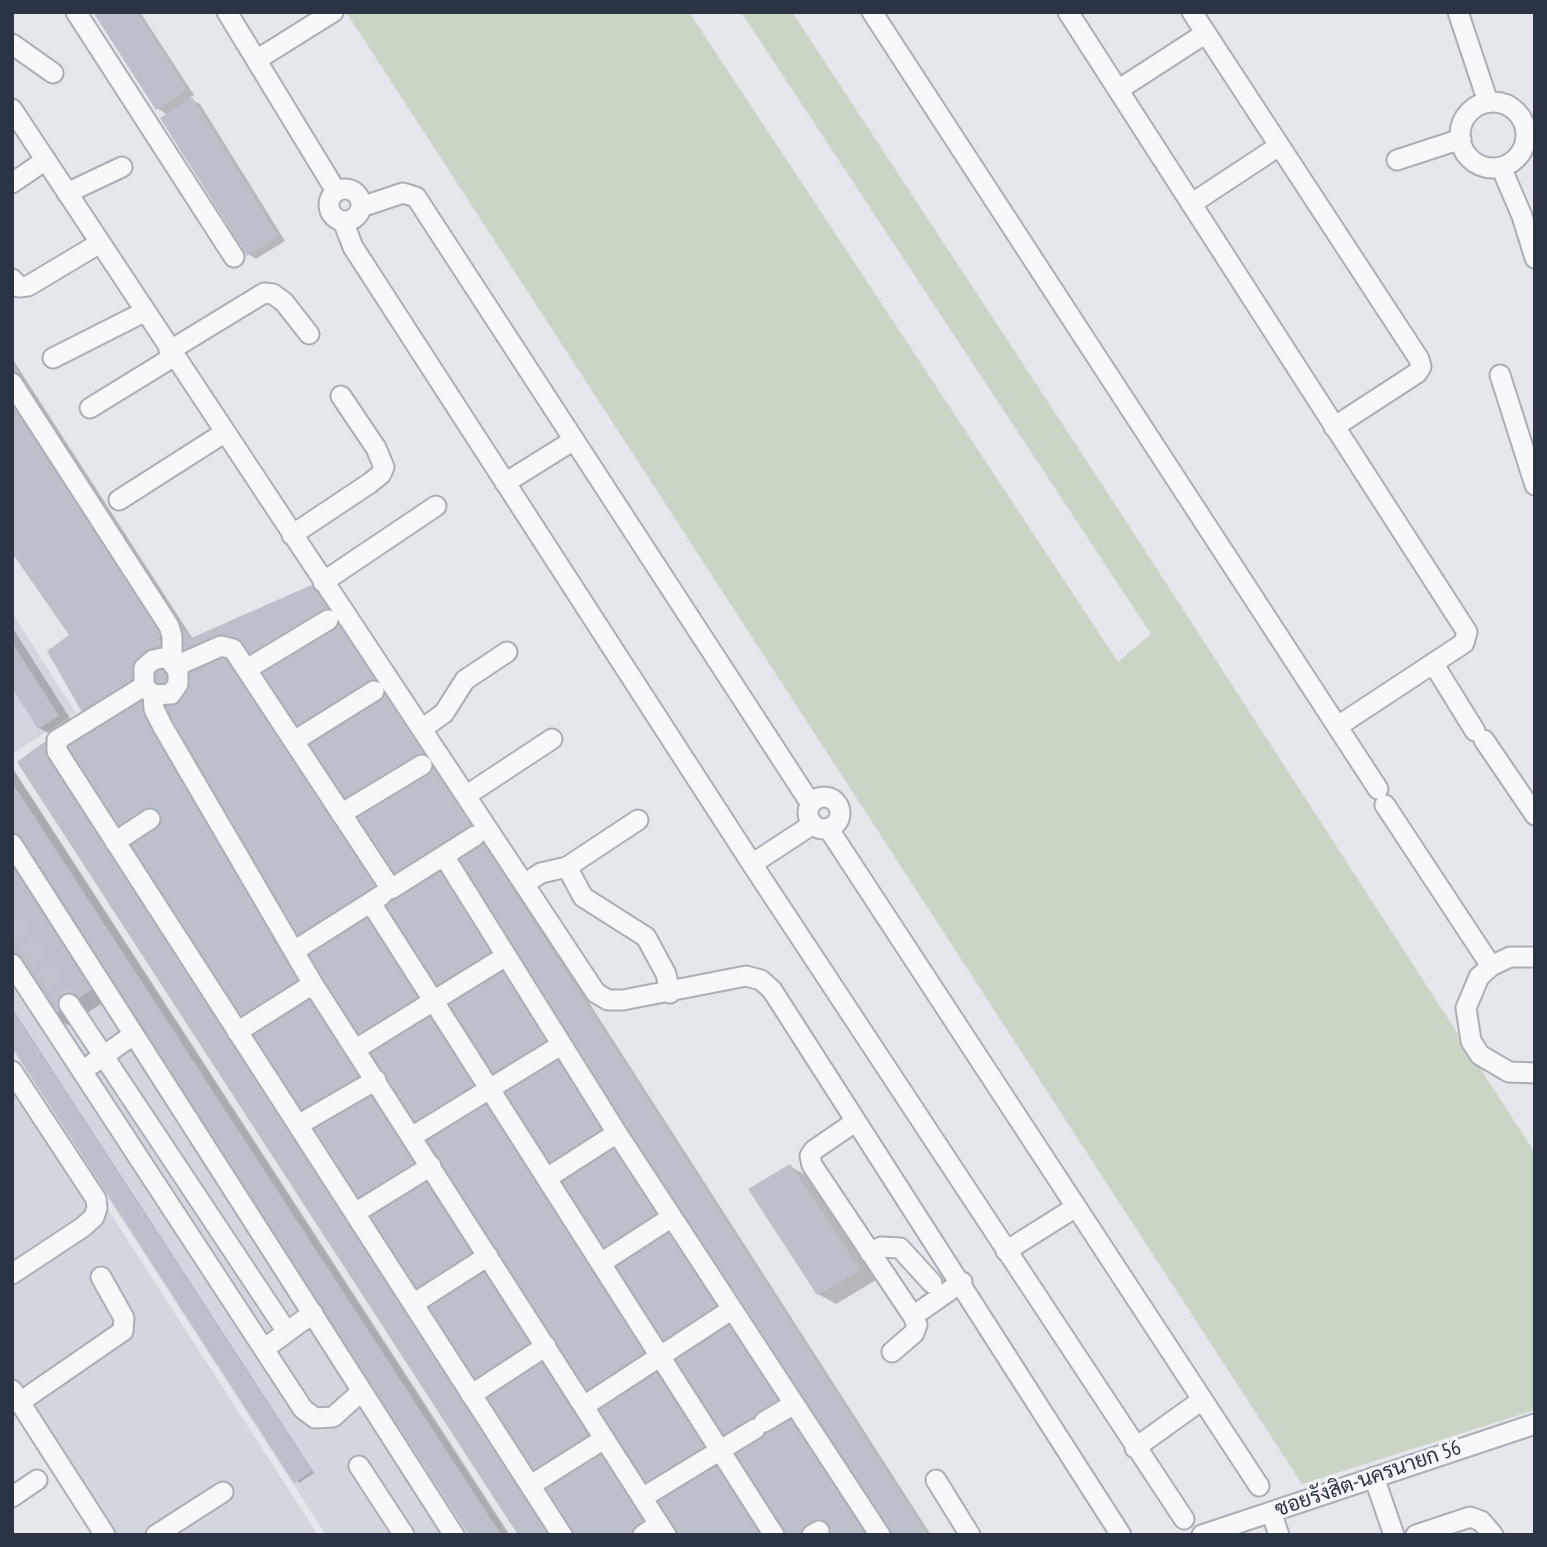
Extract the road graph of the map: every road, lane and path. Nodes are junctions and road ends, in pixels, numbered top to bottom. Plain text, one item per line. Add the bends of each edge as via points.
1 (76, 12) edge
2 (227, 12) edge
3 (334, 12) edge
4 (872, 12) edge
5 (1068, 12) edge
6 (1192, 12) edge
7 (1458, 12) edge
8 (1206, 33) junction
9 (12, 44) edge
10 (258, 59) junction
11 (53, 73) dead end
12 (1118, 90) junction
13 (1489, 103) junction
14 (1528, 115) edge
15 (15, 118) edge
16 (1461, 139) junction
17 (1279, 145) junction
18 (46, 160) junction
19 (1397, 160) dead end
20 (122, 167) dead end
21 (1501, 167) junction
22 (12, 183) edge
23 (337, 191) junction
24 (67, 193) junction
25 (1191, 204) junction
26 (361, 207) junction
27 (343, 221) junction
28 (100, 243) junction
29 (233, 257) dead end
30 (1535, 258) edge
31 (12, 279) edge
32 (144, 312) junction
33 (309, 334) dead end
34 (171, 354) junction
35 (53, 358) dead end
36 (1500, 375) dead end
37 (12, 383) edge
38 (341, 396) dead end
39 (90, 408) dead end
40 (1334, 427) junction
41 (224, 433) junction
42 (574, 440) junction
43 (505, 483) junction
44 (1535, 485) edge
45 (119, 500) dead end
46 (436, 506) dead end
47 (292, 535) junction
48 (323, 582) junction
49 (328, 620) dead end
50 (507, 652) dead end
51 (174, 661) junction
52 (1433, 663) junction
53 (247, 669) junction
54 (148, 691) junction
55 (374, 691) dead end
56 (1338, 726) junction
57 (422, 729) junction
58 (552, 739) dead end
59 (293, 741) junction
60 (422, 765) dead end
61 (467, 795) junction
62 (341, 814) junction
63 (1535, 815) edge
64 (150, 819) dead end
65 (817, 819) junction
66 (638, 820) dead end
67 (475, 836) dead end
68 (115, 842) junction
69 (12, 844) edge
70 (444, 856) junction
71 (752, 864) junction
72 (567, 867) junction
73 (524, 884) junction
74 (391, 889) junction
75 (371, 903) junction
76 (294, 951) junction
77 (506, 956) junction
78 (1535, 957) edge
79 (12, 964) edge
80 (1491, 966) junction
81 (313, 984) junction
82 (670, 993) junction
83 (433, 1002) junction
84 (69, 1004) tunnel mouth
85 (237, 1032) junction
86 (133, 1035) junction
87 (561, 1045) junction
88 (356, 1049) junction
89 (102, 1056) junction
90 (82, 1070) junction
91 (12, 1071) edge
92 (1535, 1073) edge
93 (376, 1080) junction
94 (489, 1090) junction
95 (855, 1122) junction
96 (298, 1125) junction
97 (617, 1133) junction
98 (413, 1136) junction
99 (432, 1166) junction
100 (547, 1178) junction
101 (1076, 1206) junction
102 (355, 1213) junction
103 (672, 1217) junction
104 (1006, 1251) junction
105 (870, 1253) junction
106 (488, 1256) junction
107 (601, 1263) junction
108 (12, 1274) edge
109 (101, 1277) dead end
110 (962, 1282) junction
111 (932, 1283) dead end
112 (413, 1304) junction
113 (731, 1310) junction
114 (313, 1313) junction
115 (913, 1316) junction
116 (287, 1332) junction
117 (546, 1346) junction
118 (264, 1349) junction
119 (892, 1352) dead end
120 (659, 1355) junction
121 (362, 1391) junction
122 (471, 1395) junction
123 (16, 1396) edge
124 (1202, 1401) junction
125 (794, 1404) junction
126 (584, 1406) junction
127 (1535, 1423) edge
128 (604, 1439) junction
129 (1135, 1448) junction
130 (718, 1451) junction
131 (359, 1466) dead end
132 (1374, 1478) junction
133 (37, 1480) dead end
134 (936, 1480) dead end
135 (531, 1485) junction
136 (1259, 1486) dead end
137 (223, 1492) dead end
138 (12, 1497) edge
139 (642, 1498) junction
140 (1271, 1512) junction
141 (1184, 1519) dead end
142 (656, 1531) edge
143 (106, 1535) edge
144 (156, 1535) edge
145 (404, 1535) edge
146 (454, 1535) edge
147 (562, 1535) edge
148 (774, 1535) edge
149 (880, 1535) edge
150 (970, 1535) edge
151 (1121, 1535) edge
152 (1202, 1535) edge
153 (1279, 1535) edge
154 (1394, 1535) edge
155 (1416, 1535) edge
156 (1493, 1535) edge

1 - 29 street
2 - 10 street
3 - 10 street
4 - 56 street
5 - 12 street
6 - 8 street
7 - 13 street
8 - 12 street
8 - 17 street
9 - 11 street
10 - 23 street
12 - 25 street
13 - 14 street
13 - 16 street via 1467,115
14 - 21 street via 1521,153
15 - 18 street
16 - 19 street
16 - 21 street via 1471,159 1490,168
17 - 25 street
17 - 40 street via 1421,367
18 - 22 street
18 - 24 street
20 - 24 street
21 - 30 street
23 - 26 street via 355,192
23 - 27 street via 329,208
24 - 28 street
25 - 40 street
26 - 27 street via 356,216
26 - 42 street via 403,193 416,197
27 - 43 street via 353,247
28 - 31 street via 29,286 19,287
28 - 32 street
32 - 34 street
32 - 35 street
33 - 34 street via 284,302 264,293
34 - 39 street
34 - 41 street
36 - 44 street
37 - 51 street via 169,626
38 - 47 street via 384,467 370,483
40 - 52 street via 1467,632 1464,643
41 - 45 street
41 - 47 street
42 - 43 street
42 - 65 street
43 - 71 street
46 - 48 street
47 - 48 street
48 - 57 street
49 - 53 street
50 - 57 street via 465,680 444,713
51 - 53 street via 227,646
51 - 54 street via 148,663 142,674
51 - 54 street via 180,678 176,690 165,696
52 - 56 street
52 - 63 street
53 - 59 street
54 - 68 street via 56,745
54 - 76 street via 163,727
55 - 59 street
56 - 80 street
57 - 61 street
58 - 61 street
59 - 62 street
60 - 62 street
61 - 73 street
62 - 74 street
64 - 68 street
65 - 71 street
65 - 101 street
66 - 72 street
67 - 70 street
68 - 85 street
69 - 86 street
70 - 74 street
70 - 77 street
71 - 104 street
72 - 73 street via 541,873
72 - 82 street via 583,897 646,937 666,974
73 - 82 street via 596,993 608,1000 623,1000
74 - 75 street
75 - 76 street
75 - 83 street
76 - 81 street
77 - 83 street
77 - 87 street
78 - 80 street via 1510,957
79 - 90 street
80 - 92 street via 1479,977 1468,1000 1466,1025 1471,1041 1493,1066
81 - 85 street
81 - 88 street
82 - 95 street via 746,976 761,980 772,990
83 - 88 street
83 - 94 street
84 - 89 street
85 - 96 street
86 - 89 street
86 - 114 street
87 - 94 street
87 - 97 street
88 - 93 street
89 - 90 street
89 - 116 street
90 - 118 street
91 - 108 street via 96,1199 97,1208 83,1227
93 - 96 street
93 - 98 street
94 - 98 street
94 - 100 street
95 - 105 street via 810,1156 811,1165
95 - 110 street
96 - 102 street
97 - 100 street
97 - 103 street
98 - 99 street
99 - 102 street
99 - 106 street
100 - 107 street
101 - 104 street
101 - 124 street
102 - 112 street
103 - 107 street
103 - 113 street
104 - 129 street
105 - 111 street via 881,1247 900,1248
105 - 115 street
106 - 112 street
106 - 117 street
107 - 120 street
109 - 123 street via 124,1318 123,1331 115,1340
110 - 115 street
110 - 151 street
112 - 122 street
113 - 120 street
113 - 125 street
114 - 116 street
114 - 121 street
115 - 119 street via 914,1333
116 - 118 street
117 - 122 street
117 - 126 street
118 - 121 street via 303,1409 315,1418 333,1417
120 - 126 street
120 - 130 street
121 - 146 street
122 - 135 street
123 - 143 street
124 - 129 street
124 - 136 street
125 - 130 street
125 - 149 street
126 - 128 street
127 - 132 street, ซอยรังสิต-นครนายก 56
128 - 135 street
128 - 139 street
129 - 141 street
130 - 139 street
130 - 148 street
131 - 145 street
132 - 140 street, ซอยรังสิต-นครนายก 56
132 - 154 street
133 - 138 street
134 - 150 street
135 - 147 street
137 - 144 street
139 - 142 street
140 - 152 street, ซอยรังสิต-นครนายก 56
140 - 153 street
155 - 156 street via 1470,1517 1481,1521

